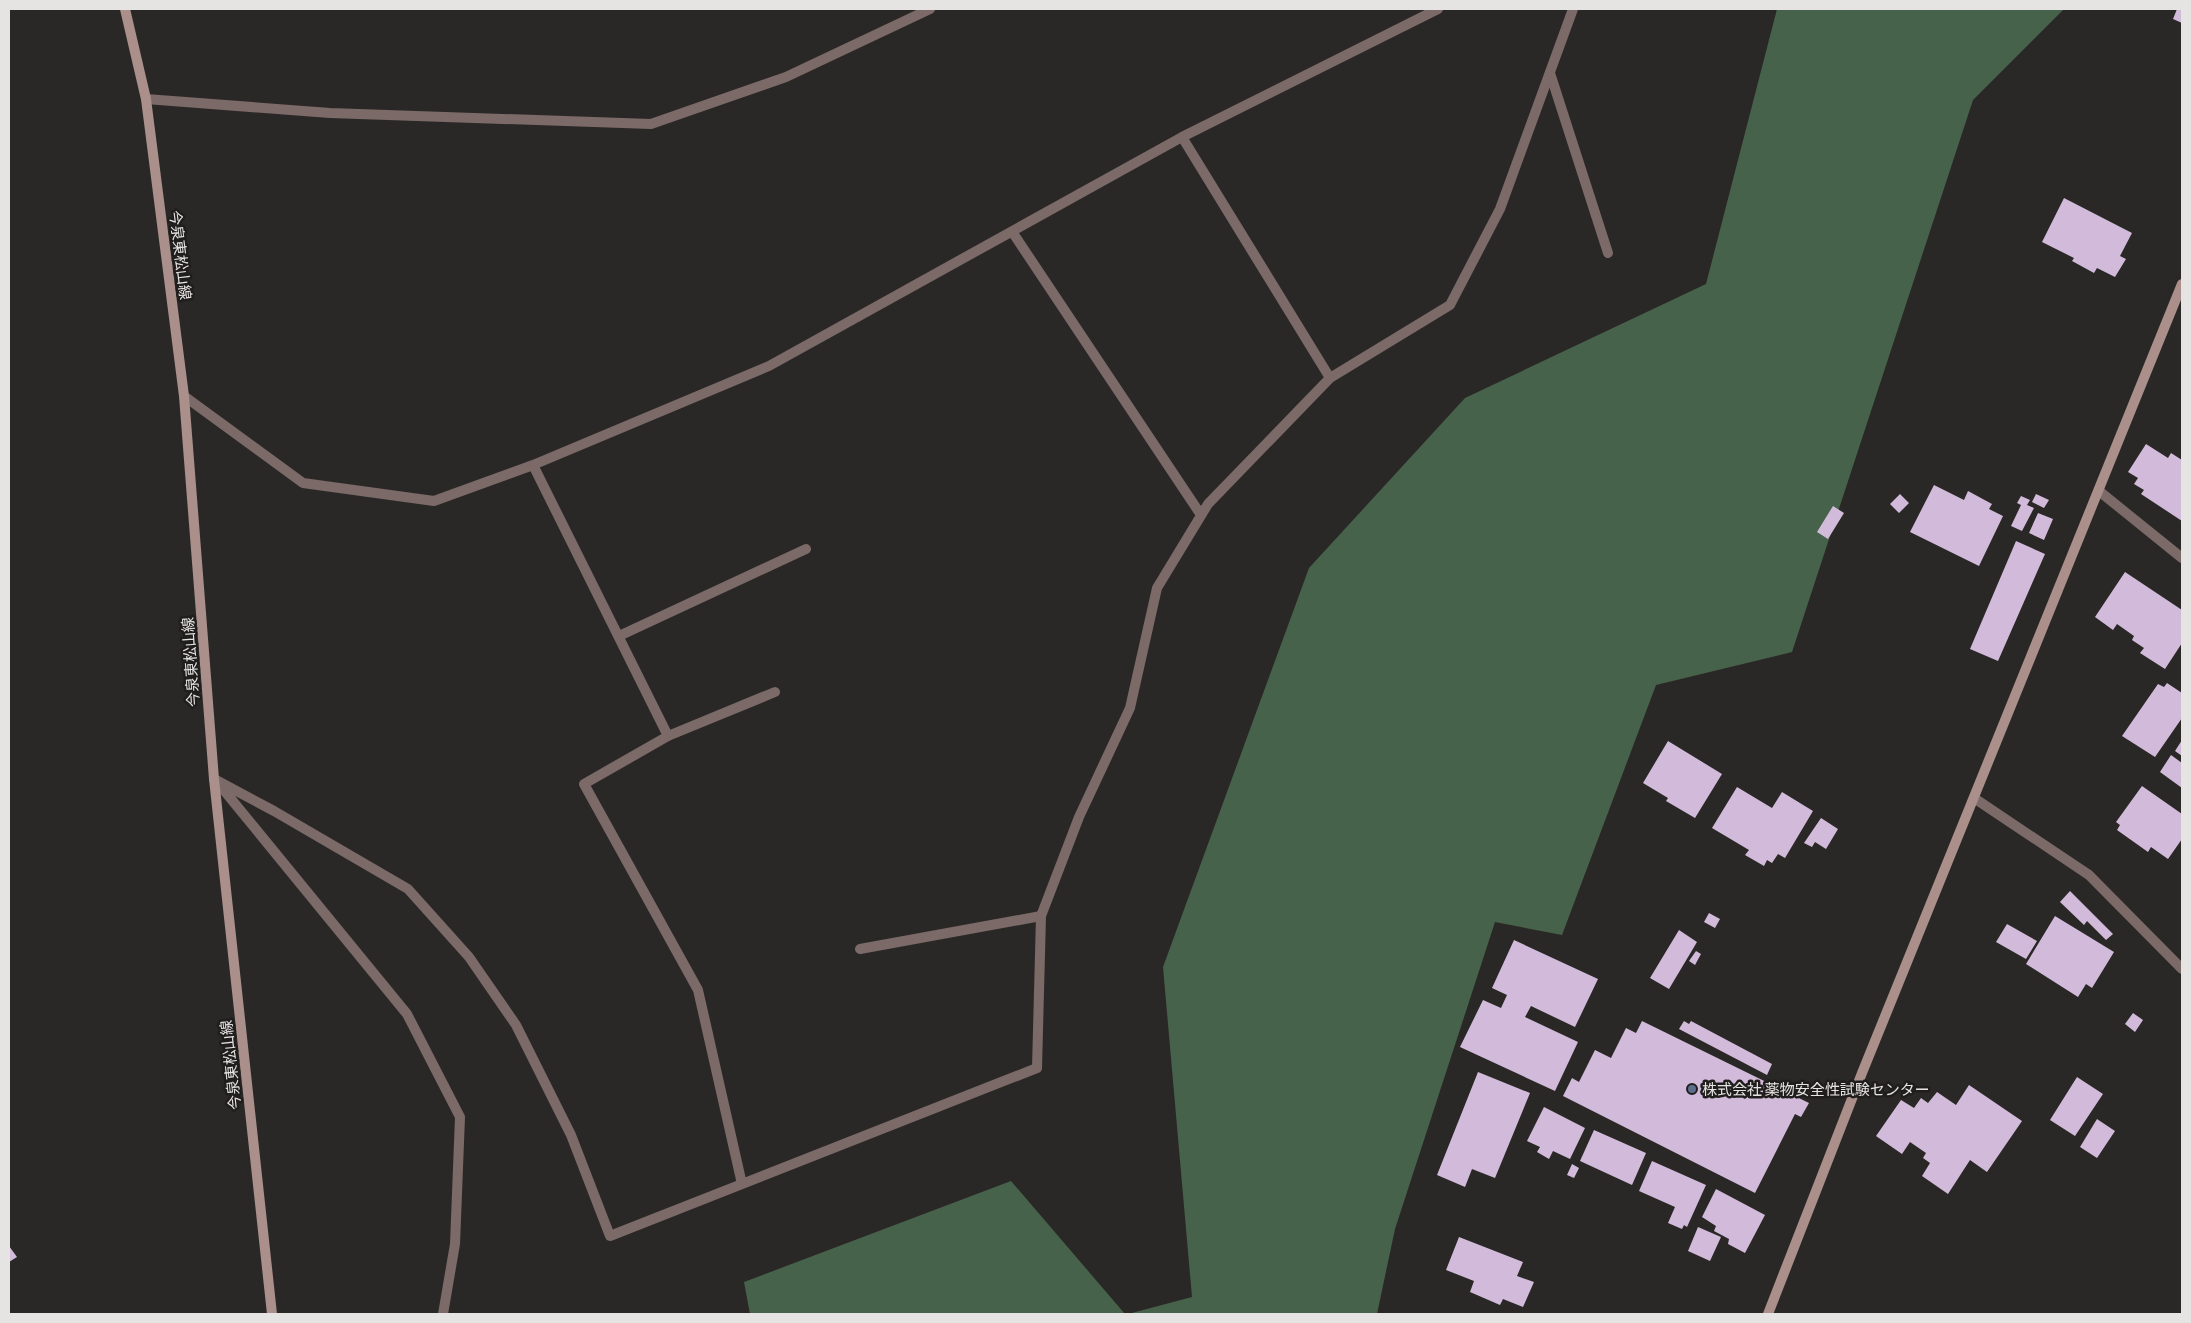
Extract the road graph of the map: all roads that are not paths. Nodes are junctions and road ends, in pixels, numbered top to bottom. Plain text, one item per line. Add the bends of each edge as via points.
1 (125, 9) edge
2 (930, 9) edge
3 (1437, 9) edge
4 (1573, 9) edge
5 (1550, 73) junction
6 (146, 100) junction
7 (1182, 137) junction
8 (1013, 232) junction
9 (1608, 253) dead end
10 (2182, 284) edge
11 (1330, 378) junction
12 (184, 396) junction
13 (533, 465) junction
14 (2099, 491) junction
15 (1201, 515) junction
16 (806, 549) dead end
17 (2182, 558) edge
18 (619, 636) junction
19 (775, 692) dead end
20 (668, 736) junction
21 (214, 779) junction
22 (1974, 798) junction
23 (1041, 916) junction
24 (860, 948) dead end
25 (2182, 969) edge
26 (742, 1184) junction
27 (272, 1314) edge
28 (443, 1314) edge
29 (1768, 1314) edge

1 - 6 main road, 今泉東松山線
2 - 6 street via 786,78 651,124 330,113
3 - 7 street
4 - 5 street
5 - 9 street
5 - 11 street via 1500,209 1450,305
6 - 12 main road, 今泉東松山線
7 - 8 street
7 - 11 street
8 - 13 street via 769,366
8 - 15 street
10 - 14 main road
11 - 15 street
12 - 13 street via 303,483 434,501
12 - 21 main road, 今泉東松山線
13 - 18 street
14 - 17 street
14 - 22 main road
15 - 23 street via 1157,588 1130,708 1079,817
16 - 18 street
18 - 20 street
19 - 20 street
20 - 26 street via 584,784 698,990
21 - 26 street via 408,889 469,957 525,1042 571,1135 610,1236
21 - 27 main road, 今泉東松山線
21 - 28 street via 407,1014 460,1117 455,1244
22 - 25 street via 2089,875
22 - 29 main road
23 - 24 street
23 - 26 street via 1037,1068

